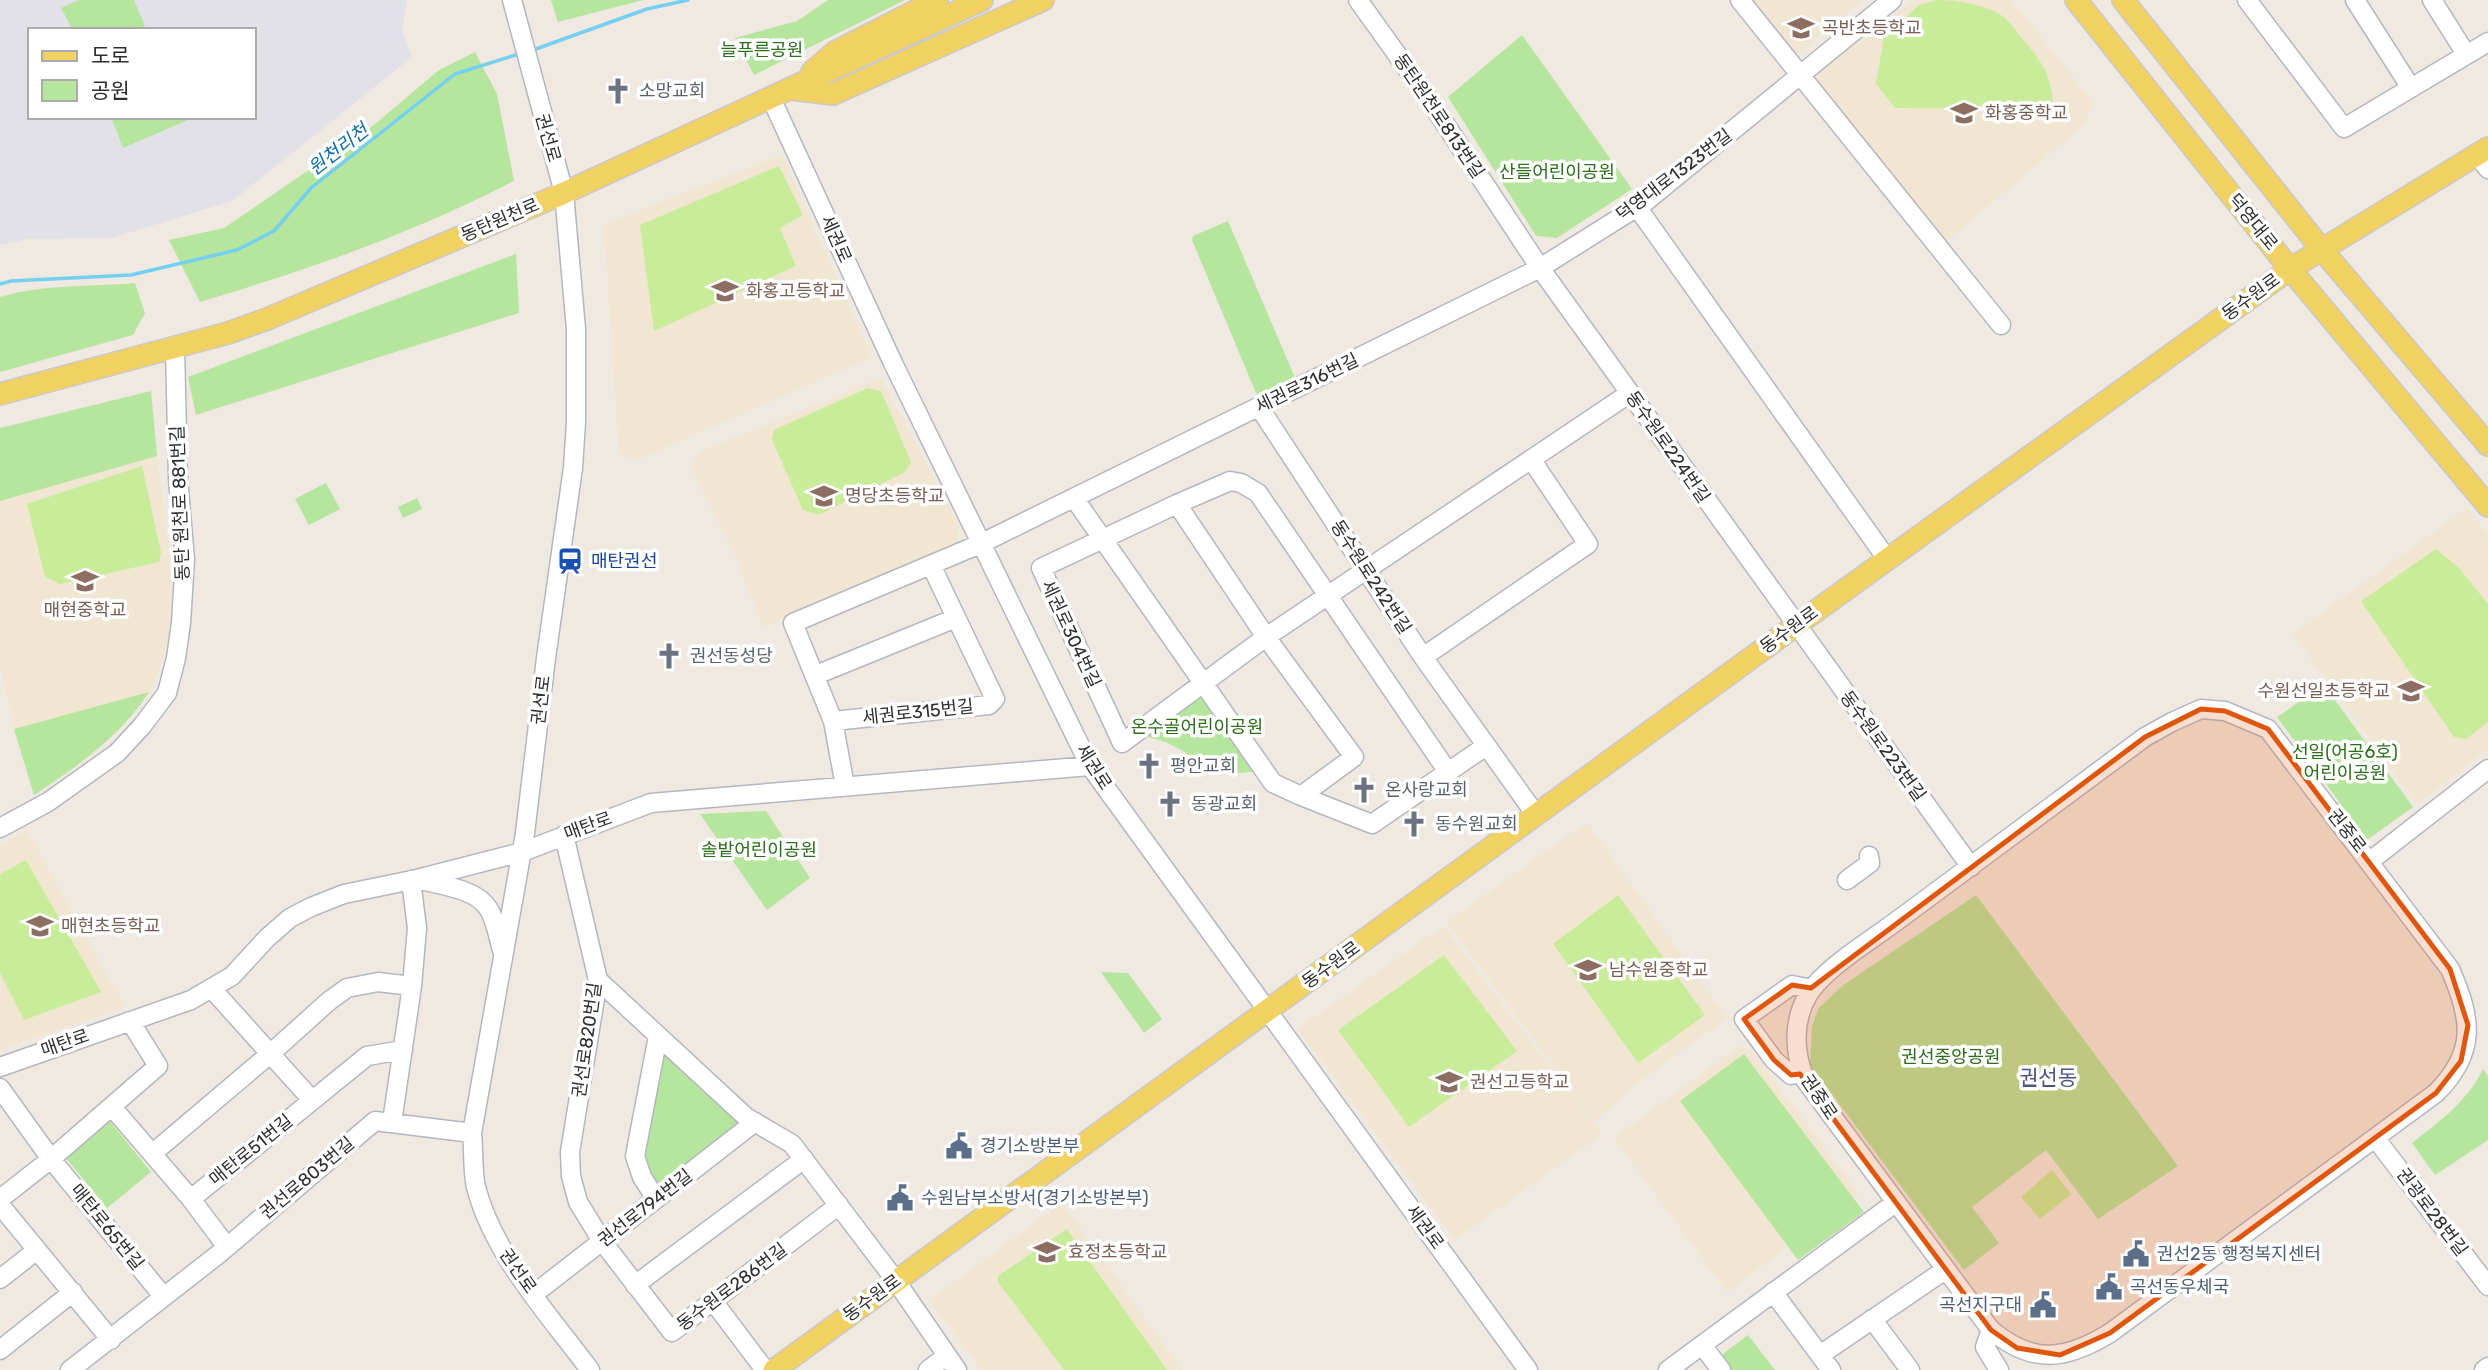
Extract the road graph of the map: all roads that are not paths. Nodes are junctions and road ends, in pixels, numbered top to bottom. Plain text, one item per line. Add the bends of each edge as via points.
1 (937, 0) edge
2 (982, 0) edge
3 (1043, 0) edge
4 (1358, 0) edge
5 (1740, 0) edge
6 (1892, 0) edge
7 (2076, 0) edge
8 (2123, 0) edge
9 (2247, 0) edge
10 (2355, 0) edge
11 (2432, 0) edge
12 (513, 4) edge
13 (2488, 41) edge
14 (2466, 54) junction
15 (1802, 75) junction
16 (2411, 88) junction
17 (792, 89) junction
18 (771, 98) junction
19 (2484, 157) edge
20 (564, 193) junction
21 (1637, 207) junction
22 (2322, 250) junction
23 (1541, 268) junction
24 (2290, 269) junction
25 (2001, 325) dead end
26 (174, 347) junction
27 (1630, 393) junction
28 (0, 394) edge
29 (1259, 407) junction
30 (2488, 445) edge
31 (1531, 459) junction
32 (1074, 498) junction
33 (1177, 504) junction
34 (2488, 506) edge
35 (1103, 539) junction
36 (980, 544) junction
37 (1888, 559) junction
38 (931, 565) junction
39 (1365, 570) junction
40 (1327, 596) junction
41 (956, 618) junction
42 (1795, 626) junction
43 (1266, 637) junction
44 (1423, 657) junction
45 (816, 675) junction
46 (1204, 682) junction
47 (833, 721) junction
48 (1486, 746) junction
49 (1090, 766) junction
50 (2488, 769) edge
51 (1448, 772) junction
52 (845, 786) junction
53 (1301, 796) junction
54 (1536, 816) junction
55 (0, 828) edge
56 (564, 835) junction
57 (522, 852) junction
58 (1869, 856) dead end
59 (2370, 861) junction
60 (1971, 867) junction
61 (414, 879) junction
62 (1847, 880) dead end
63 (503, 954) junction
64 (598, 980) junction
65 (412, 986) junction
66 (212, 989) junction
67 (1812, 989) junction
68 (1268, 1011) junction
69 (130, 1021) junction
70 (658, 1036) junction
71 (402, 1050) junction
72 (270, 1054) junction
73 (0, 1067) edge
74 (1802, 1073) junction
75 (0, 1088) edge
76 (312, 1100) junction
77 (112, 1107) junction
78 (392, 1122) junction
79 (755, 1122) junction
80 (472, 1133) junction
81 (2376, 1139) junction
82 (153, 1153) junction
83 (51, 1159) junction
84 (804, 1159) junction
85 (0, 1199) edge
86 (191, 1199) junction
87 (656, 1199) junction
88 (1895, 1203) junction
89 (0, 1205) edge
90 (839, 1205) junction
91 (602, 1241) junction
92 (227, 1247) junction
93 (37, 1250) junction
94 (1945, 1270) junction
95 (0, 1279) edge
96 (896, 1281) junction
97 (635, 1285) junction
98 (2488, 1286) edge
99 (73, 1292) junction
100 (1773, 1292) junction
101 (534, 1294) junction
102 (163, 1296) junction
103 (713, 1301) junction
104 (1872, 1319) junction
105 (1991, 1330) junction
106 (111, 1340) junction
107 (1702, 1345) junction
108 (0, 1350) edge
109 (2040, 1362) edge
110 (952, 1363) edge
111 (1825, 1363) edge
112 (70, 1370) edge
113 (590, 1370) edge
114 (765, 1370) edge
115 (774, 1370) edge
116 (928, 1370) edge
117 (1528, 1370) edge
118 (1668, 1370) edge
119 (1721, 1370) edge
120 (1910, 1370) edge
121 (1999, 1370) edge

1 - 17 main road via 835,52
2 - 17 main road, 동탄원천로
3 - 17 main road via 833,94
4 - 23 street, 동탄원천로813번길
5 - 15 street
6 - 15 street, 덕영대로1323번길
7 - 24 main road, 덕영대로
8 - 22 main road, 덕영대로
9 - 16 street via 2344,128
10 - 16 street
11 - 14 street
12 - 20 street, 권선로
13 - 14 street
14 - 16 street
15 - 21 street, 덕영대로1323번길
15 - 25 street
17 - 18 main road, 동탄원천로
18 - 20 main road, 동탄원천로
18 - 36 street, 세권로
19 - 22 main road, 동수원로
20 - 26 main road, 동탄원천로 via 267,319
20 - 57 street, 권선로 via 576,329 574,445
21 - 23 street, 덕영대로1323번길
21 - 37 street
22 - 24 main road, 동수원로
22 - 30 main road, 덕영대로
23 - 27 street, 동수원로224번길
23 - 29 street, 세권로316번길
24 - 34 main road, 덕영대로
24 - 37 main road, 동수원로
26 - 28 main road, 동탄원천로
26 - 55 street, 동탄 원천로 881번길 via 185,559 181,623 167,693 117,753 48,802
27 - 31 street, 세권로304번길
27 - 42 street, 동수원로224번길
29 - 32 street, 세권로316번길
29 - 39 street, 동수원로242번길
31 - 39 street, 세권로304번길
31 - 44 street via 1588,544
32 - 35 street
32 - 36 street, 세권로316번길
33 - 35 street, 세권로304번길
33 - 40 street, 세권로304번길 via 1230,481 1241,482 1258,493
33 - 43 street
35 - 46 street
35 - 46 street, 세권로304번길 via 1041,568 1122,743
36 - 38 street
36 - 49 street, 세권로
37 - 42 main road, 동수원로
38 - 41 street, 세권로315번길
38 - 45 street via 793,623
39 - 40 street, 세권로304번길
39 - 44 street, 동수원로242번길
40 - 43 street, 세권로304번길
40 - 51 street, 세권로304번길
41 - 45 street
41 - 47 street, 세권로315번길 via 995,699 989,705
42 - 54 main road, 동수원로
42 - 60 street, 동수원로223번길
43 - 46 street, 세권로304번길
43 - 53 street via 1354,757
44 - 48 street, 동수원로242번길
45 - 47 street
46 - 53 street via 1273,783
47 - 52 street
48 - 51 street
48 - 54 street, 동수원로242번길
49 - 52 street, 매탄로
49 - 68 street, 세권로
50 - 59 street
51 - 53 street via 1372,824
52 - 56 street, 매탄로 via 651,803
54 - 68 main road, 동수원로
56 - 57 street, 매탄로
56 - 64 street, 권선로820번길
57 - 61 street, 매탄로
57 - 63 street, 권선로
58 - 62 street via 1870,863
59 - 60 street, 권중로 via 2268,729 2225,711 2202,709 2145,737
59 - 81 street, 권중로 via 2450,969 2468,1025 2461,1061 2451,1078
60 - 67 street, 권중로
61 - 63 street via 483,902 493,918
61 - 65 street via 417,929
61 - 66 street, 매탄로 via 344,894 290,918 232,976
63 - 80 street, 권선로
64 - 70 street
64 - 91 street, 권선로820번길 via 570,1152 578,1202
65 - 71 street
65 - 72 street via 378,982 347,988
66 - 69 street, 매탄로
66 - 72 street
67 - 74 street, 권중로 via 1797,1029
67 - 74 street via 1792,985 1744,1019 1774,1060 1791,1075
68 - 96 main road, 동수원로
68 - 117 street, 세권로
69 - 73 street, 매탄로
69 - 77 street via 158,1066
70 - 79 street
70 - 87 street via 635,1156
71 - 76 street, 매탄로51번길 via 367,1056
71 - 78 street
72 - 76 street
72 - 82 street
74 - 88 street, 권중로
75 - 83 street, 매탄로65번길
76 - 86 street, 매탄로51번길
77 - 82 street
77 - 83 street
78 - 80 street, 권선로803번길
78 - 92 street, 권선로803번길 via 375,1121
79 - 84 street via 792,1144
79 - 87 street, 권선로794번길
80 - 101 street, 권선로 via 475,1183 488,1222
81 - 98 street, 권광로28번길
81 - 109 street, 권중로 via 2110,1333 2084,1349
82 - 86 street
83 - 85 street
83 - 102 street, 매탄로65번길
84 - 90 street
84 - 97 street
86 - 92 street
87 - 91 street, 권선로794번길
88 - 94 street, 권중로
88 - 100 street
89 - 93 street
90 - 96 street
90 - 103 street, 동수원로286번길
91 - 97 street, 동수원로286번길
91 - 101 street, 권선로794번길
92 - 102 street, 권선로803번길
93 - 95 street
93 - 99 street
94 - 104 street
94 - 105 street, 권중로
96 - 110 street
96 - 115 main road, 동수원로
97 - 103 street, 동수원로286번길 via 672,1332
99 - 106 street
99 - 108 street
100 - 107 street
100 - 111 street
101 - 113 street, 권선로
102 - 106 street, 권선로803번길
103 - 114 street
104 - 111 street
104 - 120 street
105 - 109 street, 권중로
105 - 121 street via 1985,1347
106 - 112 street, 권선로803번길
107 - 118 street
107 - 119 street
110 - 116 street

